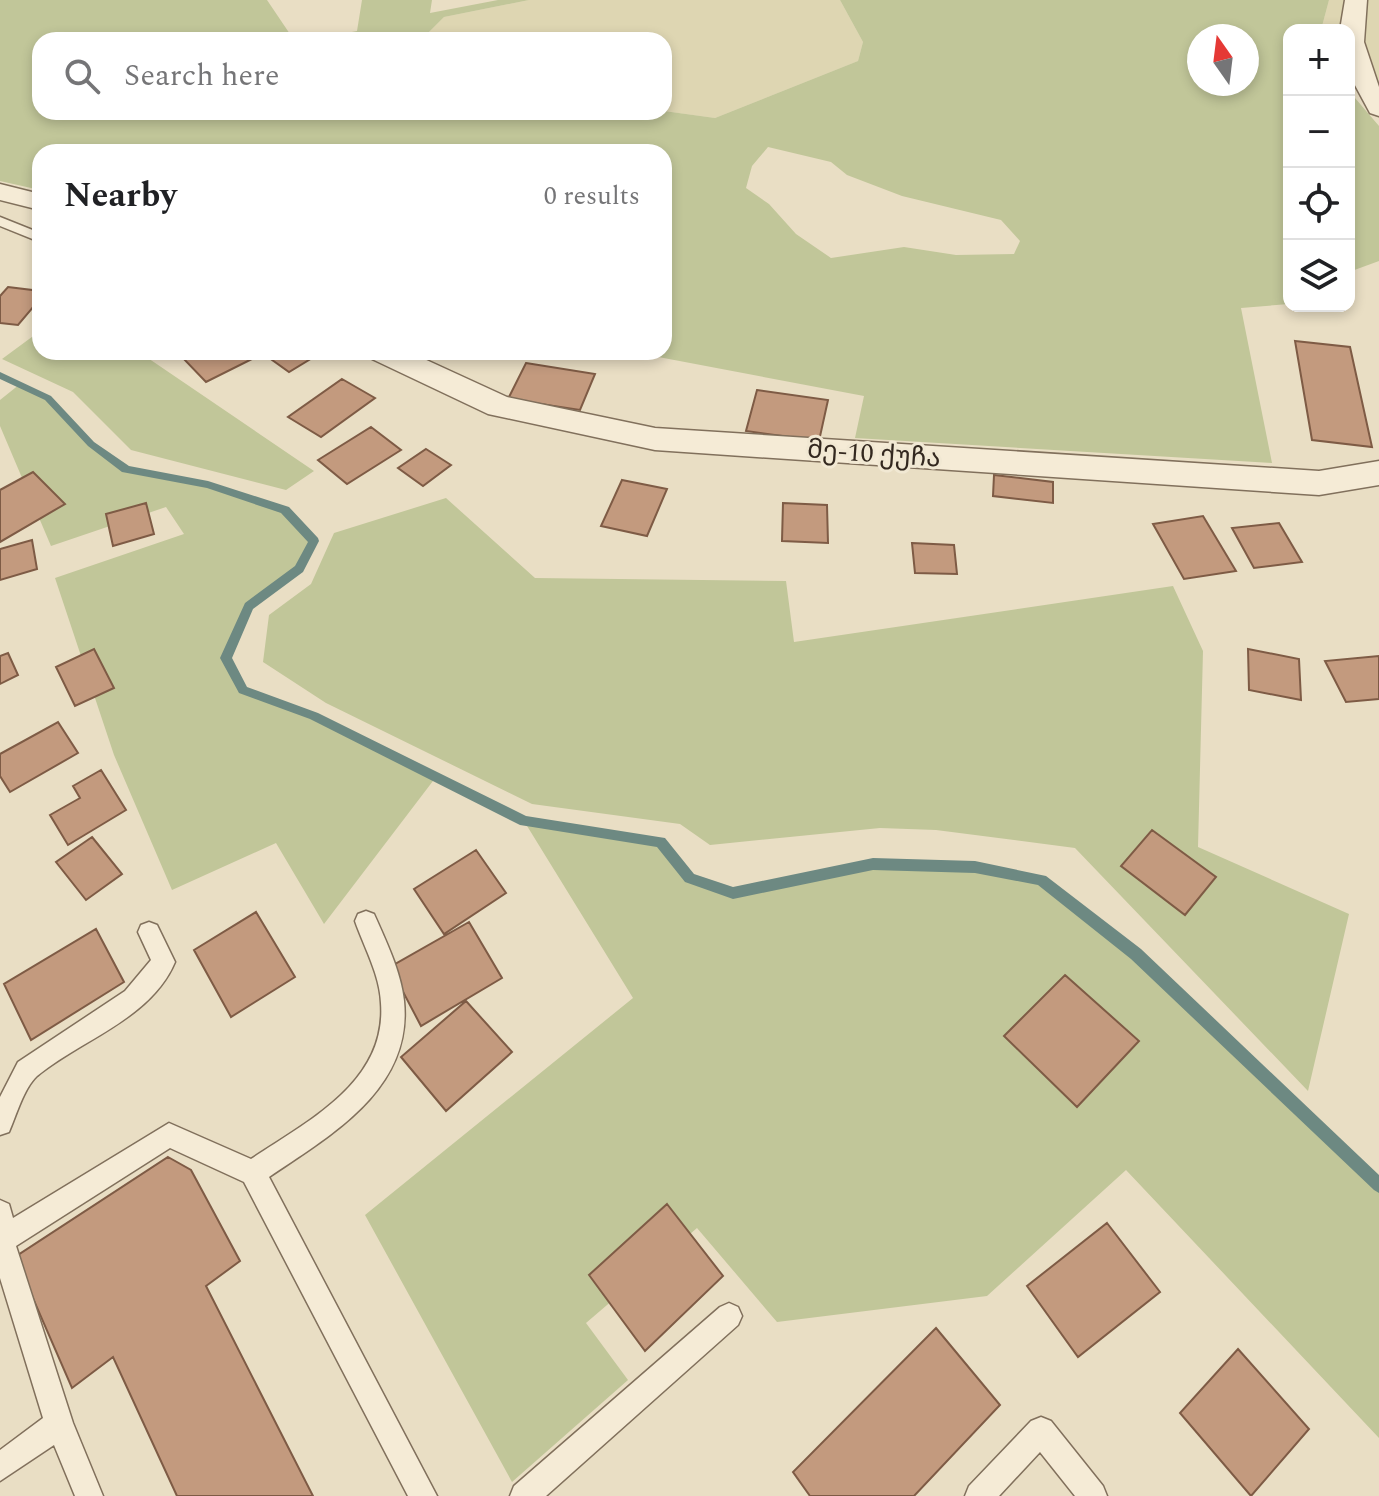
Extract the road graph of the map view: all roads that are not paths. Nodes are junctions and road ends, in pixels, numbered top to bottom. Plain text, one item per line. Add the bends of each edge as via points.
1 (1356, 0) edge
2 (1379, 108) edge
3 (0, 192) edge
4 (32, 200) edge
5 (0, 221) edge
6 (32, 235) edge
7 (400, 360) edge
8 (1379, 473) edge
9 (366, 921) dead end
10 (149, 932) dead end
11 (0, 1123) edge
12 (253, 1173) junction
13 (1, 1227) edge
14 (729, 1316) dead end
15 (59, 1424) junction
16 (0, 1467) edge
17 (89, 1496) edge
18 (423, 1496) edge
19 (524, 1496) edge
20 (979, 1496) edge
21 (1093, 1496) edge

1 - 2 street via 1352,34 1357,64 1365,89
3 - 4 street
5 - 6 lane
7 - 8 street, მე-10 ქუჩა via 499,406 655,439 1319,483
9 - 12 lane via 393,1001 393,1036 375,1078 355,1101
10 - 11 lane via 164,962 133,999 26,1070
12 - 13 lane via 169,1135
12 - 18 lane
13 - 15 lane
14 - 19 lane
15 - 16 lane
15 - 17 lane
20 - 21 lane via 1041,1431

